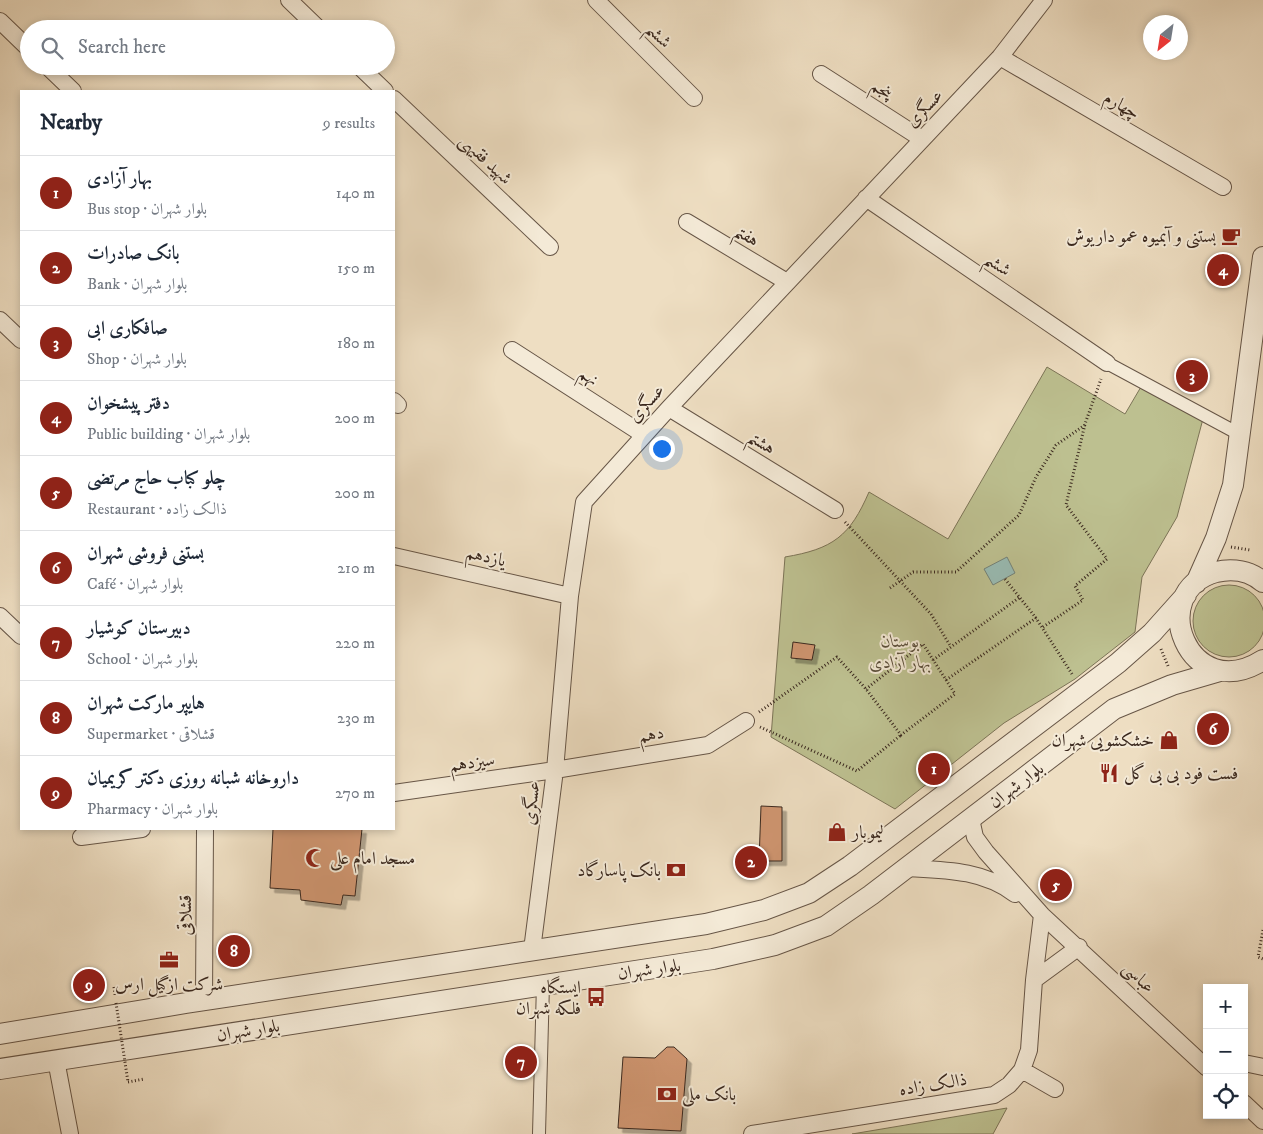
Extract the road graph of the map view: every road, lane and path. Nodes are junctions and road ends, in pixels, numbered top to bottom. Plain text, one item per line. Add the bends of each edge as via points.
1 (289, 0) edge
2 (596, 0) edge
3 (1044, 0) edge
4 (310, 20) edge
5 (0, 21) edge
6 (20, 40) edge
7 (1000, 57) junction
8 (821, 74) dead end
9 (56, 75) edge
10 (368, 75) edge
11 (71, 90) edge
12 (384, 90) edge
13 (694, 98) dead end
14 (395, 100) edge
15 (922, 139) junction
16 (1223, 187) dead end
17 (866, 198) junction
18 (687, 222) dead end
19 (550, 247) dead end
20 (1263, 257) edge
21 (787, 282) junction
22 (0, 320) edge
23 (20, 339) edge
24 (512, 350) dead end
25 (1107, 363) junction
26 (669, 408) junction
27 (1085, 424) junction
28 (1239, 434) junction
29 (644, 435) junction
30 (835, 510) joint
31 (1228, 547) dead end
32 (1250, 550) dead end
33 (395, 556) edge
34 (1005, 579) dead end
35 (901, 581) junction
36 (1263, 582) edge
37 (890, 588) dead end
38 (1191, 589) junction
39 (570, 596) junction
40 (1020, 597) junction
41 (0, 616) edge
42 (1036, 618) junction
43 (1043, 628) junction
44 (20, 635) edge
45 (1159, 643) dead end
46 (951, 647) junction
47 (933, 660) junction
48 (1263, 660) edge
49 (1169, 668) dead end
50 (1228, 672) junction
51 (1263, 677) edge
52 (1076, 678) dead end
53 (946, 680) junction
54 (866, 689) junction
55 (746, 721) junction
56 (901, 735) junction
57 (555, 770) junction
58 (395, 793) edge
59 (971, 819) junction
60 (135, 830) edge
61 (205, 830) edge
62 (81, 838) dead end
63 (907, 868) junction
64 (1042, 915) junction
65 (1263, 930) edge
66 (1079, 947) junction
67 (532, 950) junction
68 (1263, 958) edge
69 (1034, 980) junction
70 (543, 984) junction
71 (204, 1001) junction
72 (116, 1003) dead end
73 (0, 1034) edge
74 (1188, 1051) junction
75 (1203, 1054) edge
76 (56, 1060) junction
77 (1203, 1064) edge
78 (1248, 1064) edge
79 (1263, 1067) edge
80 (0, 1069) edge
81 (1022, 1070) junction
82 (144, 1079) dead end
83 (1054, 1089) dead end
84 (1248, 1107) edge
85 (1263, 1121) edge
86 (70, 1134) edge
87 (539, 1134) edge
88 (752, 1134) edge

1 - 4 street
2 - 13 street, ششم
3 - 7 street, عسگری
5 - 6 street
7 - 15 street, عسگری
7 - 16 street, چهارم
8 - 15 street, پنجم
9 - 11 street
10 - 12 street
14 - 19 street, شهید فقیهی
15 - 17 street, عسگری
17 - 21 street, عسگری
17 - 25 street, ششم
18 - 21 street, هفتم
20 - 28 street, بلوار شهران
21 - 26 street, عسگری
22 - 23 street
24 - 29 street, نهم
25 - 27 path
25 - 28 street
26 - 29 street, عسگری
26 - 30 street, هشتم
27 - 35 path via 1056,445 1036,476 1019,515 956,572 913,572
27 - 43 path via 1066,505 1107,559 1076,586 1083,600
28 - 38 street, بلوار شهران via 1233,485 1216,538
29 - 39 street, عسگری via 584,502
30 - 35 path
31 - 32 path
33 - 39 street, یازدهم
34 - 40 path
35 - 37 path
35 - 46 path via 932,614
36 - 38 street via 1241,571 1225,570 1209,574
38 - 50 street via 1180,610 1184,642 1192,655 1205,665
38 - 67 street, بلوار شهران via 1152,633 1118,662 850,866 809,893 764,910 706,924
39 - 57 street, عسگری
40 - 42 path
40 - 46 path
41 - 44 street
42 - 43 path
42 - 53 path
43 - 52 path
45 - 49 path
46 - 47 path
47 - 53 path
47 - 54 path via 923,644
48 - 50 street, بلوار شهران via 1252,668
50 - 51 street
50 - 59 street, بلوار شهران via 1172,685 1114,710
53 - 56 path via 955,694
54 - 55 path via 837,658
54 - 56 path
55 - 56 path via 857,771
55 - 57 street, دهم via 708,745
57 - 58 street, سیزدهم
57 - 67 street, عسگری
59 - 63 street, بلوار شهران
59 - 64 street via 975,837
60 - 62 street
61 - 71 street, قشلاقی
63 - 64 street via 954,870 999,882
63 - 70 street, بلوار شهران via 826,926 775,945 713,959
64 - 66 street, عباسی
64 - 69 street, ذالک زاده
65 - 68 path via 1258,957
66 - 69 street
66 - 74 street, عباسی
67 - 71 street, بلوار شهران
69 - 81 street, ذالک زاده via 1030,1050
70 - 76 street, بلوار شهران
70 - 87 street
71 - 73 street, بلوار شهران
72 - 82 path, bridge via 128,1082
74 - 75 street
74 - 77 street, عباسی
76 - 80 street, بلوار شهران
76 - 86 street
78 - 79 street
81 - 83 street
81 - 88 street, ذالک زاده via 1010,1085 994,1095
84 - 85 street

